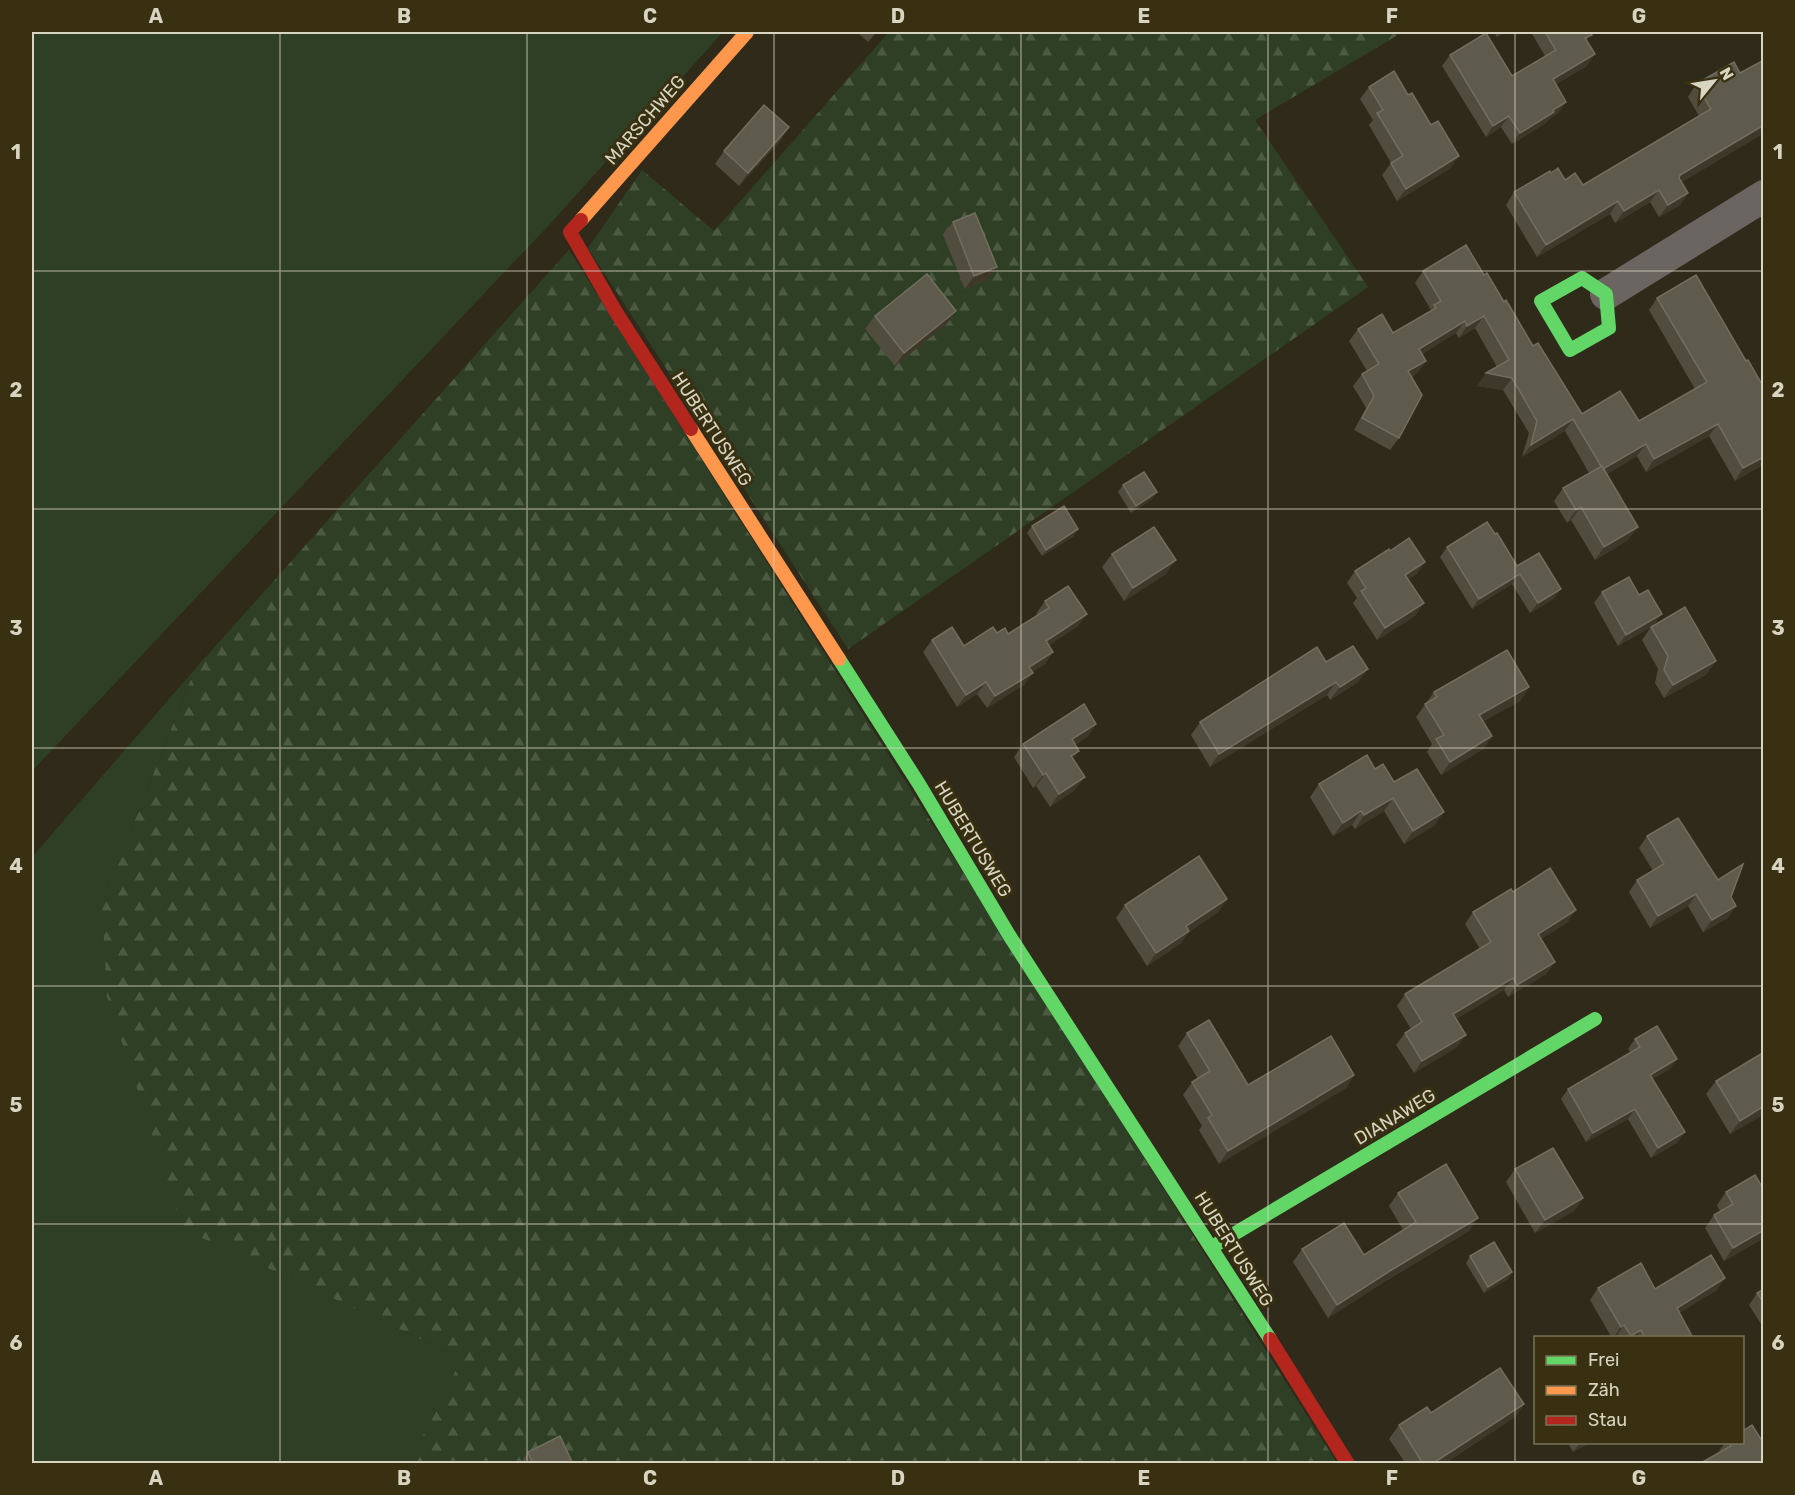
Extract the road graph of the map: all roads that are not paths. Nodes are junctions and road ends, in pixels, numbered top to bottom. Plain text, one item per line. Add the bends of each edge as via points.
1 (747, 32) edge
2 (1764, 196) edge
3 (570, 232) joint
4 (1606, 294) junction
5 (1595, 1019) dead end
6 (1212, 1247) junction
7 (1348, 1464) edge

1 - 3 street, MARSCHWEG
2 - 4 street
3 - 6 street, HUBERTUSWEG via 616,312 919,784 1009,935
4 - 4 street via 1582,278 1541,301 1570,350 1609,328
5 - 6 street, DIANAWEG
6 - 7 street, HUBERTUSWEG

